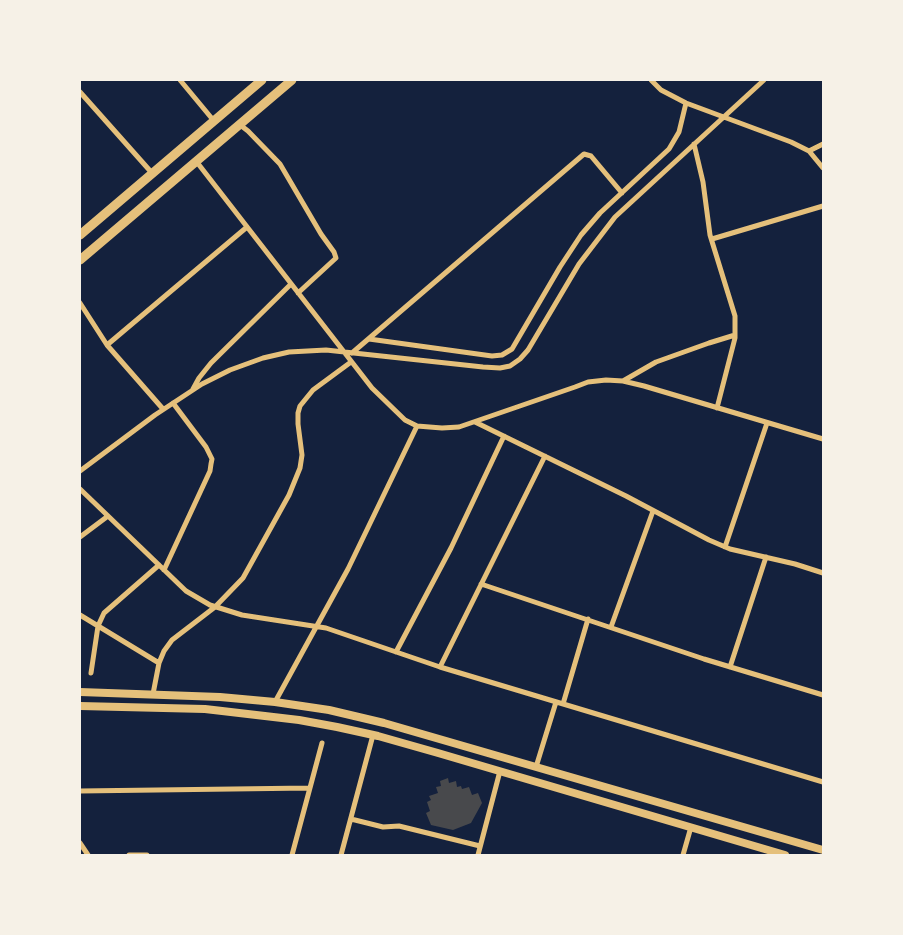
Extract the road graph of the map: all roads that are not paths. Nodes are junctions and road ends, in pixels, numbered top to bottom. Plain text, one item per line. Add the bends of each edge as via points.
1 (180, 80) edge
2 (262, 80) edge
3 (292, 80) edge
4 (652, 80) edge
5 (764, 80) edge
6 (80, 92) edge
7 (686, 103) junction
8 (726, 116) junction
9 (214, 121) junction
10 (239, 124) junction
11 (694, 144) junction
12 (823, 144) edge
13 (809, 150) junction
14 (196, 160) junction
15 (823, 168) edge
16 (152, 173) junction
17 (622, 192) junction
18 (823, 206) edge
19 (247, 227) junction
20 (80, 234) edge
21 (712, 239) junction
22 (80, 260) edge
23 (291, 284) junction
24 (298, 293) junction
25 (80, 304) edge
26 (736, 335) junction
27 (369, 338) junction
28 (107, 344) junction
29 (343, 352) junction
30 (352, 353) junction
31 (351, 362) junction
32 (623, 381) junction
33 (192, 390) junction
34 (173, 403) junction
35 (717, 408) junction
36 (163, 410) junction
37 (475, 422) junction
38 (767, 423) junction
39 (417, 426) junction
40 (504, 436) junction
41 (823, 439) edge
42 (545, 456) junction
43 (80, 471) edge
44 (80, 489) edge
45 (654, 510) junction
46 (108, 516) junction
47 (80, 537) edge
48 (725, 547) junction
49 (766, 557) junction
50 (159, 565) junction
51 (164, 570) junction
52 (823, 573) edge
53 (482, 584) junction
54 (215, 607) junction
55 (80, 615) edge
56 (588, 619) junction
57 (98, 626) junction
58 (317, 626) junction
59 (611, 627) junction
60 (396, 652) junction
61 (159, 662) junction
62 (440, 667) junction
63 (730, 667) junction
64 (91, 673) dead end
65 (80, 692) edge
66 (153, 694) junction
67 (823, 695) edge
68 (275, 702) junction
69 (556, 702) junction
70 (563, 704) junction
71 (80, 706) edge
72 (373, 735) junction
73 (322, 743) dead end
74 (536, 767) junction
75 (500, 771) junction
76 (823, 782) edge
77 (309, 788) junction
78 (80, 791) edge
79 (351, 819) junction
80 (691, 827) junction
81 (80, 843) edge
82 (480, 846) junction
83 (823, 850) edge
84 (88, 855) edge
85 (129, 855) edge
86 (147, 855) edge
87 (292, 855) edge
88 (341, 855) edge
89 (478, 855) edge
90 (683, 855) edge
91 (785, 855) edge

1 - 9 street
2 - 9 main road
3 - 10 main road
4 - 7 street via 661,90
5 - 8 street
6 - 16 street
7 - 8 street
7 - 17 street via 679,132 669,149
8 - 11 street
8 - 13 street
9 - 16 main road
10 - 14 main road
10 - 24 street via 280,164 334,252 336,258
11 - 21 street
11 - 30 street via 604,230 579,264 528,350 510,366 483,367
12 - 13 street
13 - 15 street
14 - 19 street
14 - 22 main road
16 - 20 main road
17 - 27 street via 591,156 584,154
17 - 27 street via 582,235 512,349 502,355
18 - 21 street
19 - 23 street
19 - 28 street
21 - 26 street via 733,306
23 - 24 street
23 - 33 street via 211,363
24 - 29 street
25 - 28 street
26 - 32 street via 656,362
26 - 35 street
27 - 30 street
28 - 36 street
29 - 30 street
29 - 31 street
29 - 33 street via 289,352 263,358 230,370
31 - 39 street via 396,412
31 - 54 street via 313,390 300,406 298,424 302,455 289,496 243,578
32 - 35 street
32 - 37 street via 588,382
33 - 34 street
34 - 36 street
34 - 51 street via 212,459 210,471
35 - 38 street
36 - 43 street
37 - 39 street via 442,428
37 - 40 street
38 - 41 street
38 - 48 street
39 - 58 street
40 - 42 street
40 - 60 street via 451,548
42 - 45 street
42 - 53 street
44 - 46 street
45 - 48 street
45 - 59 street
46 - 47 street
46 - 50 street
48 - 49 street
49 - 52 street
49 - 63 street
50 - 51 street
50 - 57 street via 104,613
51 - 54 street via 186,591
53 - 56 street
53 - 62 street
54 - 58 street
54 - 61 street via 172,640
55 - 57 street
56 - 59 street
56 - 70 street
57 - 61 street
57 - 64 street
58 - 60 street
58 - 68 street
59 - 63 street
60 - 62 street
61 - 66 street
62 - 69 street
63 - 67 street
65 - 66 main road
66 - 68 main road
68 - 74 main road via 384,723
69 - 70 street
69 - 74 street
70 - 76 street
71 - 72 main road via 233,712 299,720
72 - 75 main road
72 - 79 street
73 - 77 street
74 - 83 main road
75 - 80 main road
75 - 82 street
77 - 78 street
77 - 87 street
79 - 82 street via 383,827 399,826
79 - 88 street
80 - 90 street
80 - 91 main road
81 - 84 street
82 - 89 street
85 - 86 street

